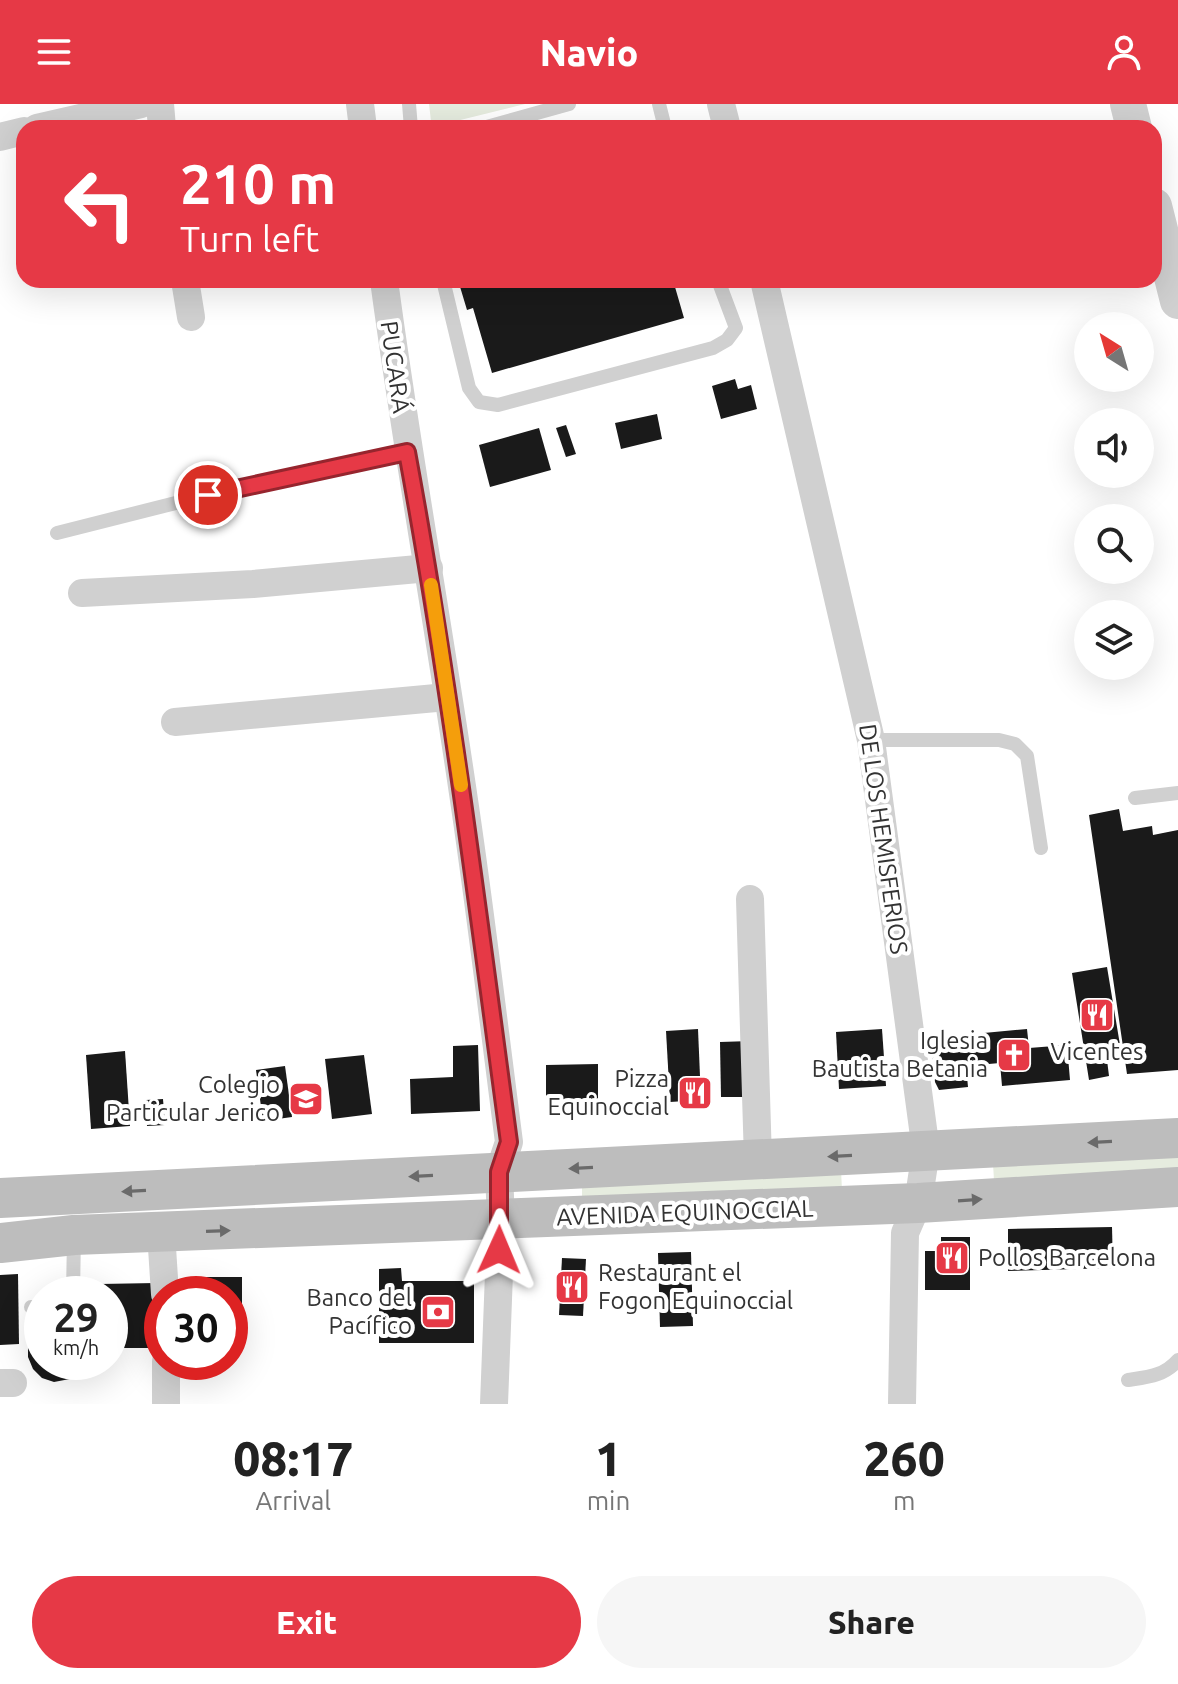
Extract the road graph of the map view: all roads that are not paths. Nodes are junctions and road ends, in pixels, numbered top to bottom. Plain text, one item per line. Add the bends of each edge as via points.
1 (141, 104) edge
2 (569, 104) edge
3 (72, 120) edge
4 (512, 120) edge
5 (1162, 238) edge
6 (186, 288) edge
7 (385, 288) edge
8 (445, 288) edge
9 (721, 288) edge
10 (766, 288) edge
11 (1178, 301) edge
12 (191, 317) dead end
13 (407, 452) junction
14 (57, 533) dead end
15 (429, 568) junction
16 (82, 593) dead end
17 (447, 697) junction
18 (175, 722) dead end
19 (871, 740) junction
20 (1178, 793) edge
21 (1135, 798) dead end
22 (1041, 848) dead end
23 (750, 899) dead end
24 (1178, 1138) edge
25 (926, 1151) junction
26 (758, 1160) junction
27 (499, 1172) junction
28 (1178, 1187) edge
29 (0, 1198) edge
30 (918, 1203) junction
31 (501, 1221) junction
32 (161, 1232) junction
33 (74, 1235) junction
34 (0, 1243) edge
35 (73, 1276) edge
36 (164, 1276) edge
37 (1178, 1360) edge
38 (166, 1380) edge
39 (1128, 1380) dead end
40 (166, 1404) edge
41 (494, 1404) edge
42 (902, 1404) edge

1 - 3 street
2 - 4 lane
5 - 11 street
6 - 12 street
7 - 13 street, PUCARÁ
8 - 9 lane via 469,388 479,402 498,405 720,344 736,328
10 - 19 street, DE LOS HEMISFERIOS
13 - 14 lane
13 - 15 street, PUCARÁ
15 - 16 street
15 - 17 street, PUCARÁ
17 - 18 street
17 - 27 street, PUCARÁ via 509,1142
19 - 22 lane via 1015,744 1027,756
19 - 25 street, DE LOS HEMISFERIOS
20 - 21 lane
23 - 26 street
24 -> 25 main road, AVENIDA EQUINOCCIAL
25 -> 26 main road, AVENIDA EQUINOCCIAL
25 - 30 street, DE LOS HEMISFERIOS
26 -> 27 main road, AVENIDA EQUINOCCIAL
27 -> 29 main road, AVENIDA EQUINOCCIAL
27 - 31 street, PUCARÁ
30 -> 28 main road, AVENIDA EQUINOCCIAL
30 - 31 main road, AVENIDA EQUINOCCIAL
30 - 42 street, DE LOS HEMISFERIOS via 905,1233
32 -> 31 main road, AVENIDA EQUINOCCIAL
31 - 41 street, PUCARÁ
32 - 33 main road, AVENIDA EQUINOCCIAL
32 - 36 street
33 - 34 main road, AVENIDA EQUINOCCIAL
33 - 35 lane
37 - 39 lane via 1159,1375
38 - 40 street

